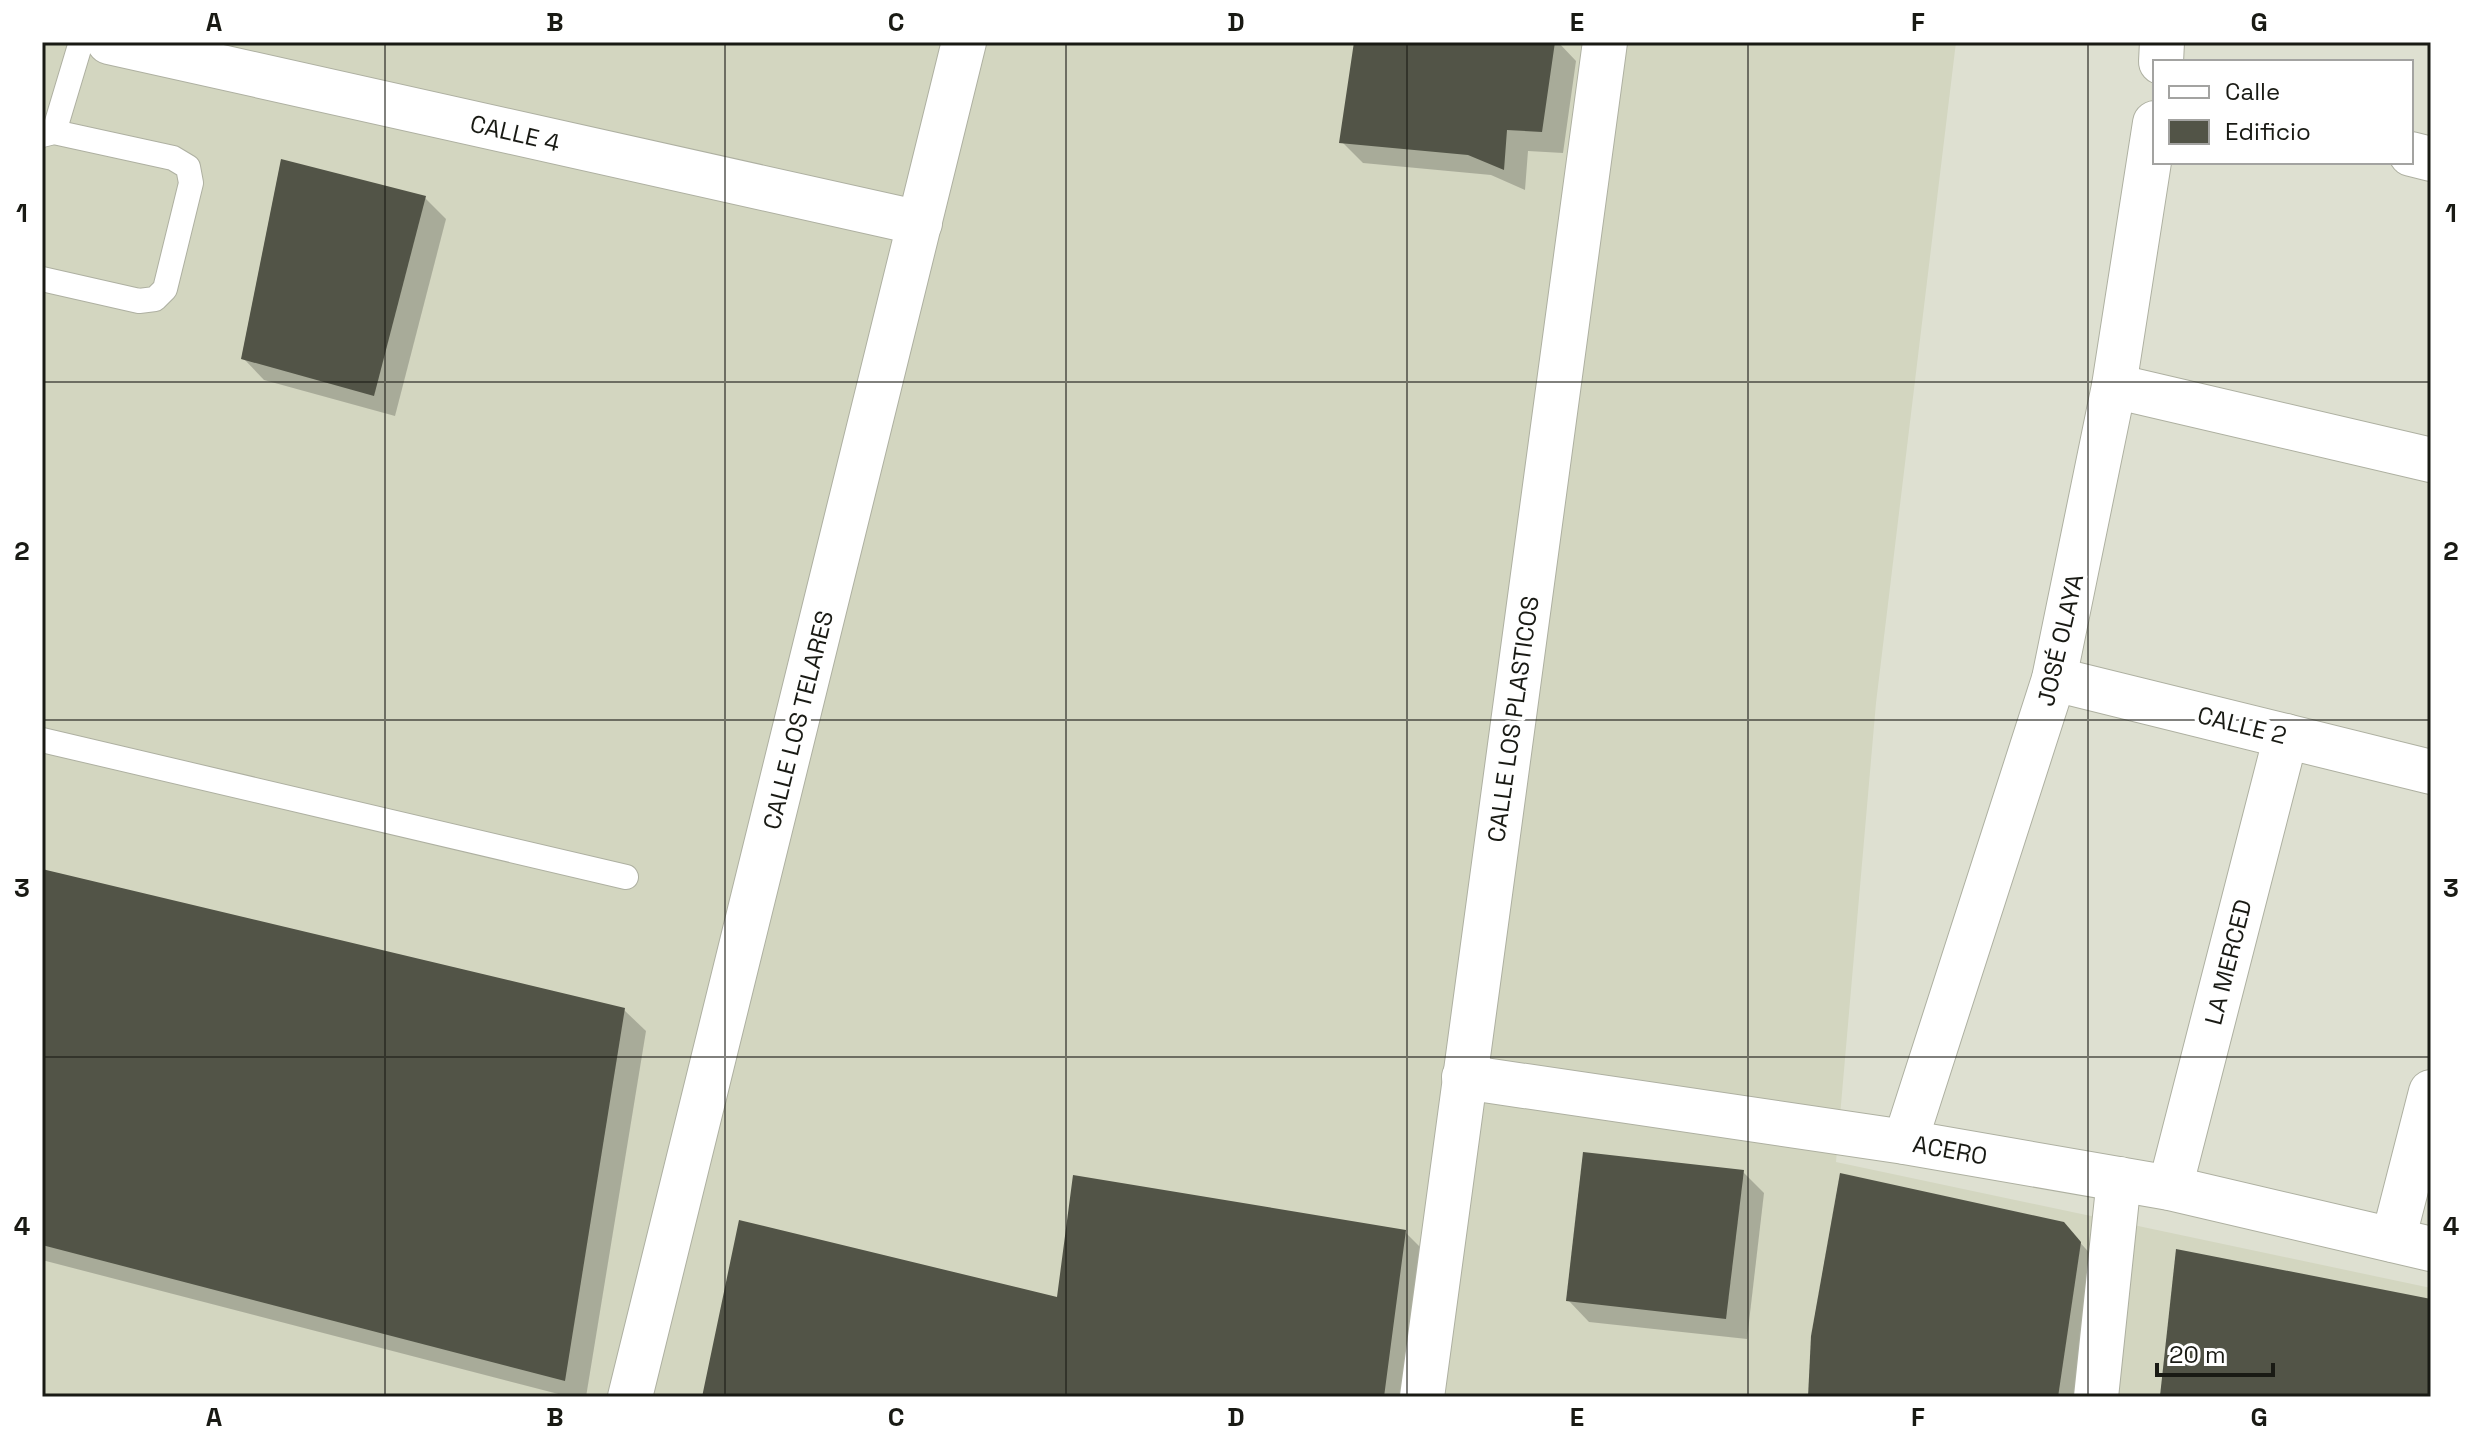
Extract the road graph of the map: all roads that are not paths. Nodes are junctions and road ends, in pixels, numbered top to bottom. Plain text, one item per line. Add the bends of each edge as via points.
1 (81, 42) edge
2 (109, 42) edge
3 (964, 42) edge
4 (1605, 42) edge
5 (48, 134) edge
6 (2153, 136) edge
7 (920, 223) junction
8 (42, 279) edge
9 (2114, 386) junction
10 (2431, 460) edge
11 (2054, 679) junction
12 (2286, 736) junction
13 (42, 740) edge
14 (2431, 772) edge
15 (626, 877) dead end
16 (1464, 1077) junction
17 (2431, 1092) edge
18 (1905, 1142) junction
19 (2119, 1179) junction
20 (2170, 1188) junction
21 (2412, 1244) edge
22 (630, 1397) edge
23 (1422, 1397) edge
24 (2096, 1397) edge

1 - 5 lane
2 - 7 street, CALLE 4
3 - 7 street, CALLE LOS TELARES
4 - 16 street, CALLE LOS PLASTICOS
5 - 8 lane via 173,158 188,167 191,183 165,289 155,299 139,301
6 - 9 street, JOSÉ OLAYA
7 - 22 street, CALLE LOS TELARES
9 - 10 street
9 - 11 street, JOSÉ OLAYA
11 - 12 street, CALLE 2
11 - 18 street, JOSÉ OLAYA
12 - 14 street, CALLE 2
12 - 20 street, LA MERCED
13 - 15 lane
16 - 18 street, ACERO
16 - 23 street, CALLE LOS PLASTICOS
17 - 21 street
18 - 19 street, ACERO
19 - 20 street, ACERO
19 - 24 street
20 - 21 street, ACERO

